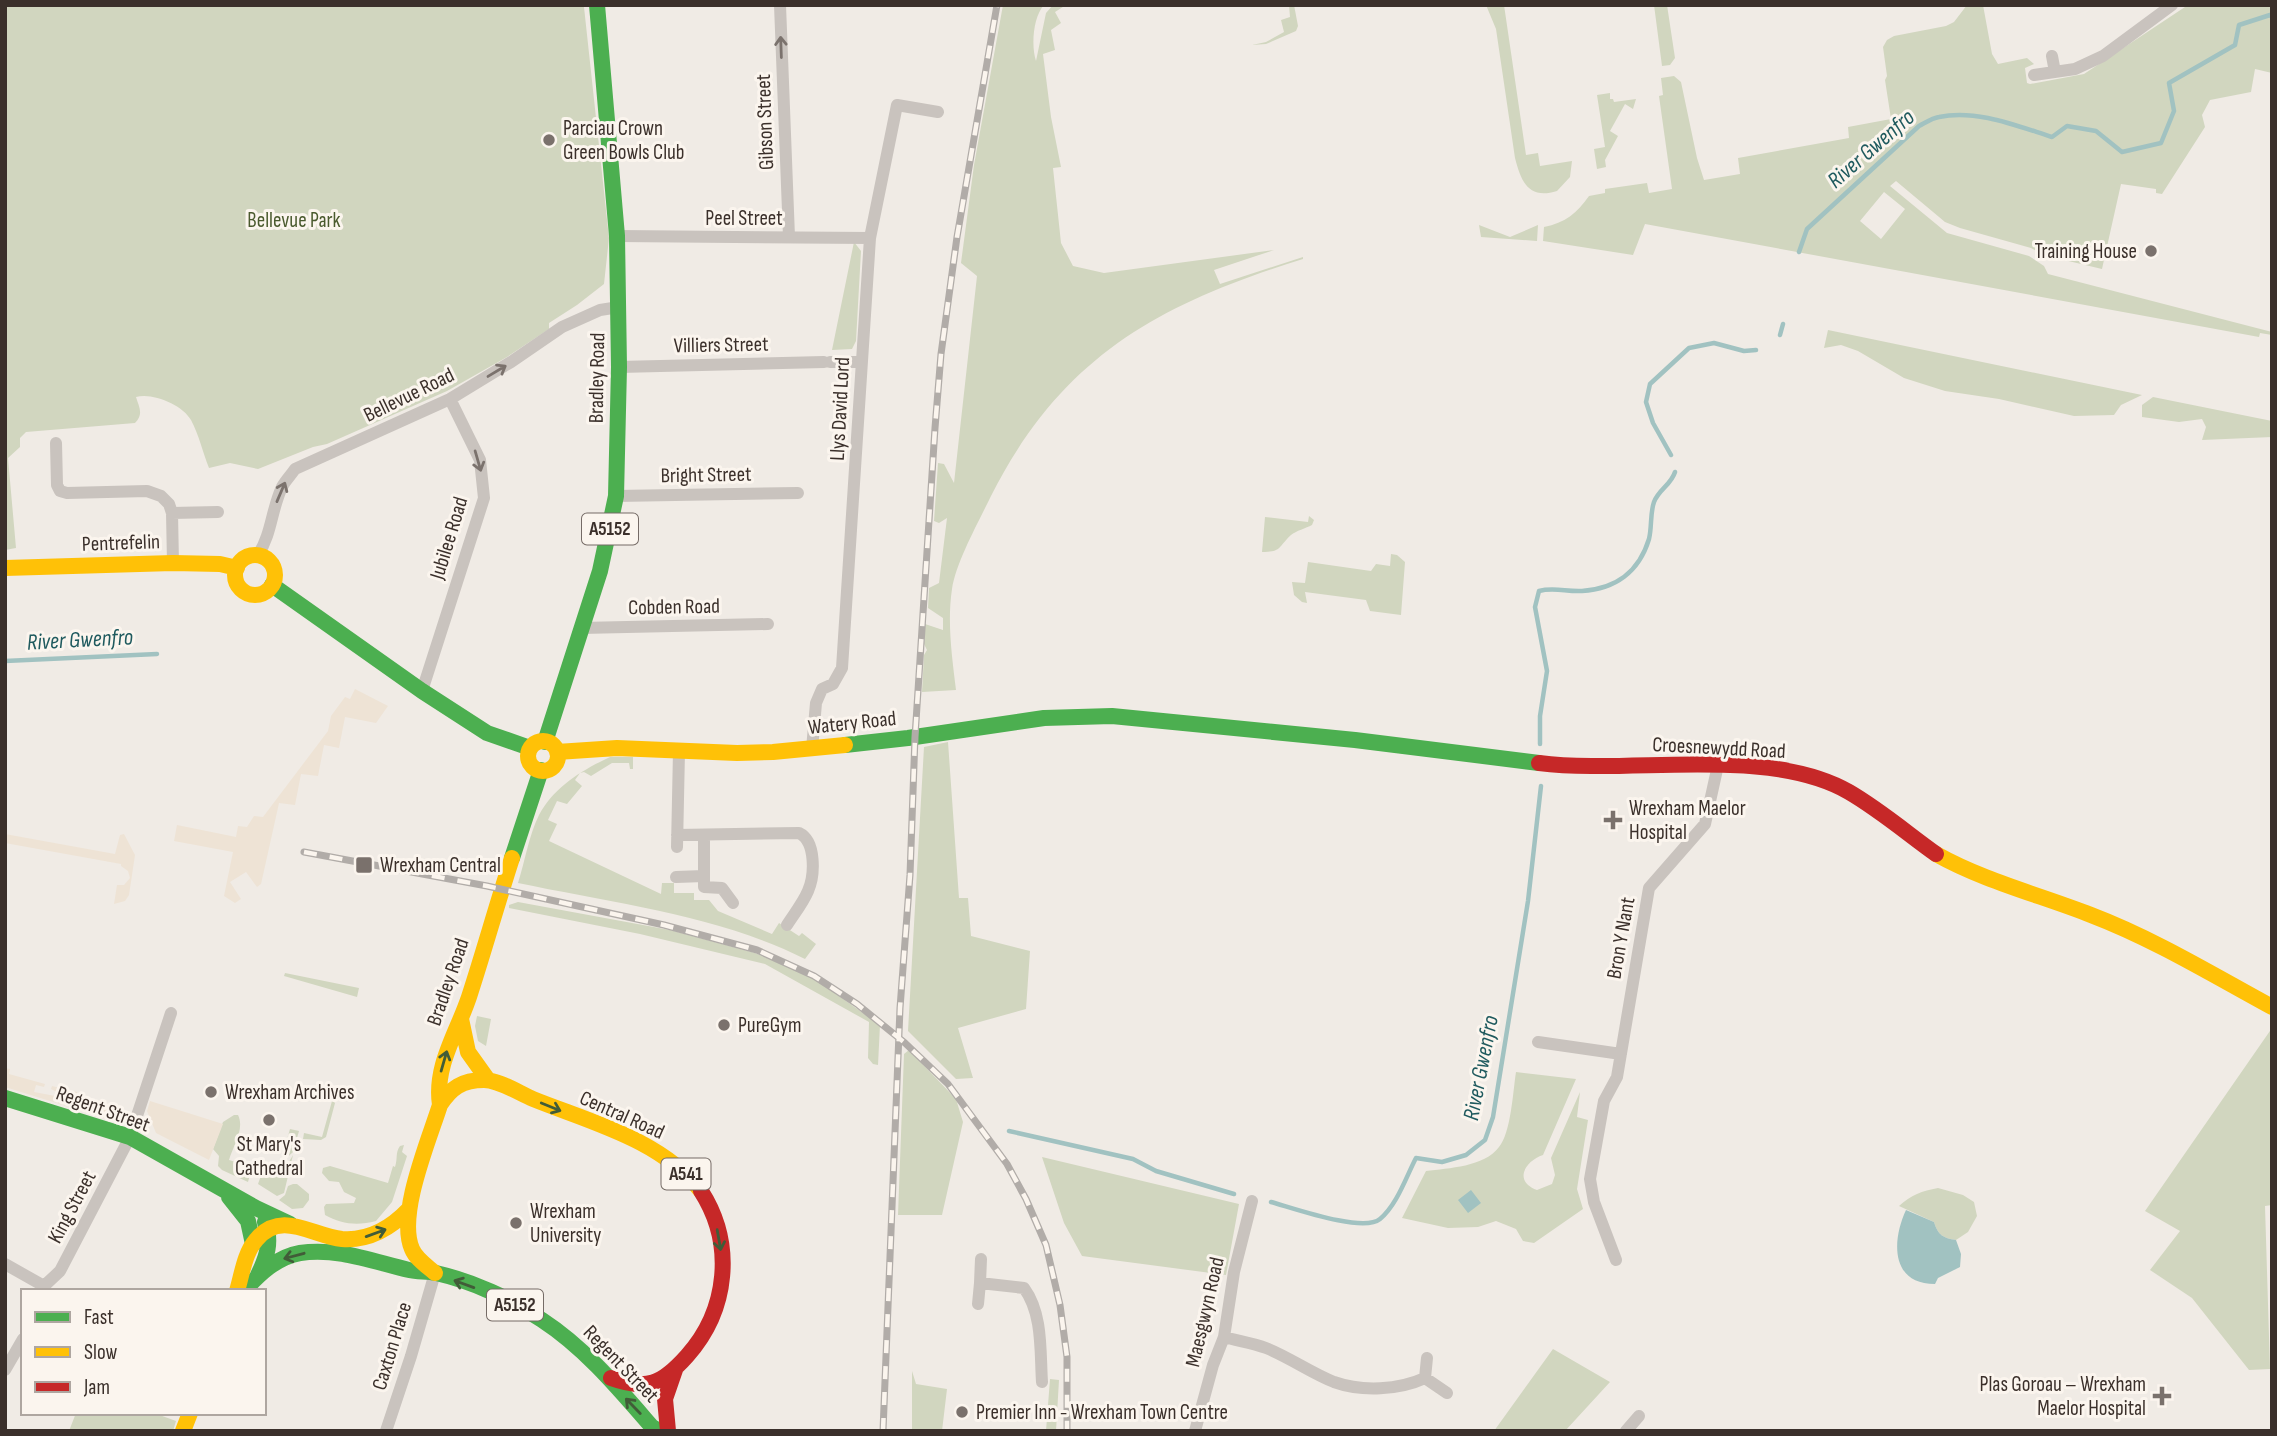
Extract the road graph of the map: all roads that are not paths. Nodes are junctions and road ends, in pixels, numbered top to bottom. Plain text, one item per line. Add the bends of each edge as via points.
1 (597, 5) edge
2 (780, 5) edge
3 (2172, 5) edge
4 (2052, 56) dead end
5 (2055, 72) junction
6 (2034, 75) dead end
7 (938, 112) dead end
8 (617, 236) junction
9 (789, 237) junction
10 (870, 238) junction
11 (619, 307) junction
12 (861, 362) junction
13 (619, 366) junction
14 (450, 399) junction
15 (56, 443) dead end
16 (798, 493) dead end
17 (616, 496) junction
18 (218, 512) dead end
19 (172, 513) junction
20 (257, 555) junction
21 (173, 563) junction
22 (5, 568) edge
23 (237, 568) junction
24 (272, 585) junction
25 (768, 624) dead end
26 (581, 628) junction
27 (422, 691) junction
28 (1151, 719) joint
29 (544, 747) junction
30 (812, 749) junction
31 (679, 751) junction
32 (1718, 765) junction
33 (541, 771) junction
34 (704, 835) junction
35 (704, 876) junction
36 (676, 877) dead end
37 (733, 903) dead end
38 (787, 925) dead end
39 (2272, 1007) edge
40 (171, 1013) dead end
41 (461, 1019) junction
42 (1538, 1042) dead end
43 (1621, 1054) junction
44 (488, 1080) junction
45 (5, 1098) edge
46 (440, 1105) junction
47 (130, 1137) junction
48 (223, 1190) junction
49 (1252, 1201) dead end
50 (256, 1208) junction
51 (409, 1209) junction
52 (289, 1224) junction
53 (269, 1230) junction
54 (334, 1238) junction
55 (253, 1244) junction
56 (356, 1256) junction
57 (981, 1259) dead end
58 (1616, 1260) dead end
59 (5, 1264) edge
60 (435, 1273) junction
61 (258, 1275) junction
62 (980, 1283) junction
63 (44, 1289) edge
64 (238, 1289) edge
65 (246, 1289) edge
66 (978, 1304) dead end
67 (1224, 1337) junction
68 (21, 1342) edge
69 (1427, 1358) dead end
70 (5, 1370) edge
71 (675, 1370) junction
72 (611, 1378) junction
73 (1425, 1378) junction
74 (1042, 1382) dead end
75 (1447, 1392) dead end
76 (1639, 1416) dead end
77 (386, 1431) edge
78 (659, 1431) edge
79 (668, 1431) edge
80 (1195, 1431) edge
81 (1626, 1431) edge

1 - 8 street, Bradley Road / A5152
9 -> 2 street, Gibson Street
3 - 5 street via 2104,56
4 - 5 street
5 - 6 street
7 - 10 street, Llys David Lord via 897,105
8 - 9 street, Peel Street
8 - 11 street, Bradley Road / A5152
9 - 10 street, Peel Street
10 - 12 street, Llys David Lord
11 - 13 street, Bradley Road / A5152
14 -> 11 street, Bellevue Road via 562,327
12 - 13 street, Villiers Street
12 - 30 street, Llys David Lord via 842,668 833,684 822,689 816,703
13 - 17 street, Bradley Road / A5152
20 -> 14 street, Bellevue Road via 267,540 283,485 295,469
14 -> 27 street, Jubilee Road via 480,460 484,498
15 - 19 street via 60,491 147,491 161,496
16 - 17 street, Bright Street
17 - 26 street, Bradley Road / A5152 via 600,571
18 - 19 street
19 - 21 street
20 - 23 street via 245,558
20 - 24 street via 273,566
21 - 22 street, Pentrefelin
21 - 23 street, Pentrefelin
23 - 24 street via 238,585 247,593 264,593
24 - 27 street, Watery Road
25 - 26 street, Cobden Road
26 - 29 street, Bradley Road / A5152
27 - 29 street, Watery Road via 487,733
28 - 30 street, Watery Road via 1044,718
28 - 32 street, Croesnewydd Road via 1531,763
29 - 31 street, Watery Road
29 - 33 street via 530,762
29 - 33 street via 554,766
30 - 31 street, Watery Road
31 - 34 street via 677,841
32 - 39 street, Croesnewydd Road via 1772,769 1849,792 1938,855 2143,937
32 - 43 street, Bron Y Nant via 1705,824 1649,888
33 - 41 street, Bradley Road
34 - 35 street
34 - 38 street via 799,833 806,837 812,860 810,888
35 - 36 street
35 - 37 street via 704,887 722,888
40 - 47 street, King Street
41 - 44 street via 468,1052
46 -> 41 street, Bradley Road via 440,1076
42 - 43 street
43 - 58 street, Bron Y Nant via 1617,1077 1604,1101 1590,1179
44 - 46 street via 458,1084
44 -> 71 street, Central Road / A541 via 650,1148 695,1183 710,1205 721,1246 718,1306
45 - 47 street, Regent Street
46 - 51 street, Bradley Road
47 - 48 street, Regent Street
47 - 63 street, King Street via 60,1271
48 - 50 street, Regent Street
48 - 55 street via 248,1221
49 - 67 street, Maesgwyn Road
50 - 52 street, Regent Street
50 - 53 street
54 -> 51 street via 375,1235
51 - 60 street, Bradley Road via 411,1248
52 - 53 street
52 - 54 street, Regent Street
53 - 55 street
53 - 61 street via 270,1253
54 - 56 street
55 - 64 street
56 - 60 street, Regent Street / A5152
56 -> 61 street, A5152 via 297,1253
57 - 62 street
59 - 63 street
72 -> 60 street, Regent Street / A5152 via 540,1318
60 - 77 street, Caxton Place
61 - 65 street, A5152
62 - 66 street
62 - 74 street via 1024,1288 1032,1299
67 - 73 street via 1263,1346 1334,1382 1357,1387 1412,1384
67 - 80 street, Maesgwyn Road
68 - 70 street
69 - 73 street
71 - 72 street, Central Road / A541 via 643,1386
71 - 79 street, Central Road / A541 via 665,1399
78 -> 72 street, Regent Street / A5152
73 - 75 street
76 - 81 street

